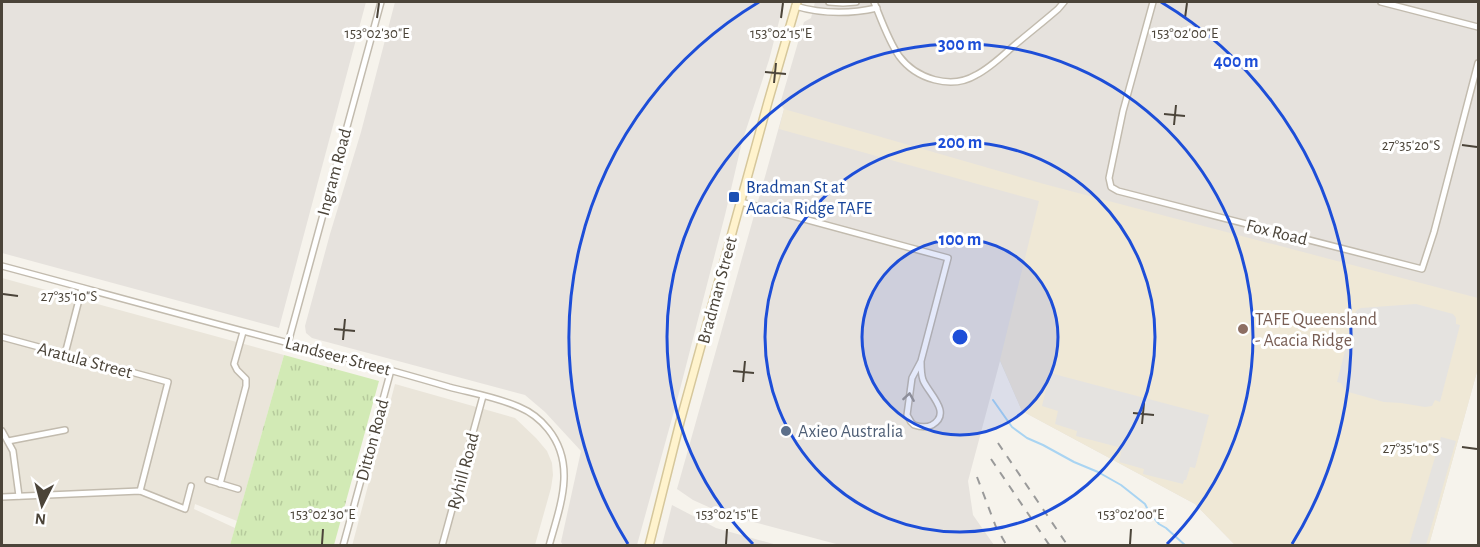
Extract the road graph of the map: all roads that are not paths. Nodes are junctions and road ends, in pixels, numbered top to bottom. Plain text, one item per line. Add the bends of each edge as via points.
1 (381, 2) edge
2 (829, 2) edge
3 (856, 2) edge
4 (1064, 2) edge
5 (1153, 2) edge
6 (1381, 2) edge
7 (796, 4) edge
8 (876, 5) edge
9 (1479, 27) edge
10 (1479, 63) edge
11 (741, 202) junction
12 (2, 266) edge
13 (82, 288) junction
14 (243, 332) junction
15 (2, 337) edge
16 (288, 343) junction
17 (65, 354) junction
18 (921, 361) junction
19 (391, 370) junction
20 (483, 396) junction
21 (65, 430) dead end
22 (2, 431) edge
23 (8, 441) junction
24 (208, 480) dead end
25 (220, 484) junction
26 (191, 486) dead end
27 (238, 489) dead end
28 (140, 491) junction
29 (19, 496) junction
30 (2, 497) edge
31 (343, 546) edge
32 (442, 546) edge
33 (549, 546) edge
34 (649, 546) edge

1 - 16 street, Ingram Road
2 - 3 street
4 - 8 street via 989,67 974,77 953,82 939,82 918,73 900,57
5 - 10 street, Fox Road via 1123,111 1109,177 1112,187 1422,269
6 - 9 street
7 - 8 street via 839,13 864,11
7 - 11 main road, Bradman Street
11 - 18 street via 948,258
11 - 34 main road, Bradman Street
12 - 13 street, Landseer Street
13 - 14 street, Landseer Street
13 - 17 street
14 - 16 street, Landseer Street
14 - 25 street via 234,364 246,379 246,386
15 - 17 street, Aratula Street
16 - 19 street, Landseer Street
17 - 28 street, Aratula Street via 168,382
18 -> 18 street via 923,379 940,411 935,423 927,427 914,425 907,415 912,378
19 - 20 street, Landseer Street
19 - 31 street, Ditton Road
20 - 32 street, Ryhill Road
20 - 33 street, Landseer Street via 532,414 552,434 560,450 564,486
21 - 23 street
22 - 23 street
23 - 29 street
24 - 25 street
25 - 27 street
26 - 28 street via 185,509
28 - 29 street
29 - 30 street

